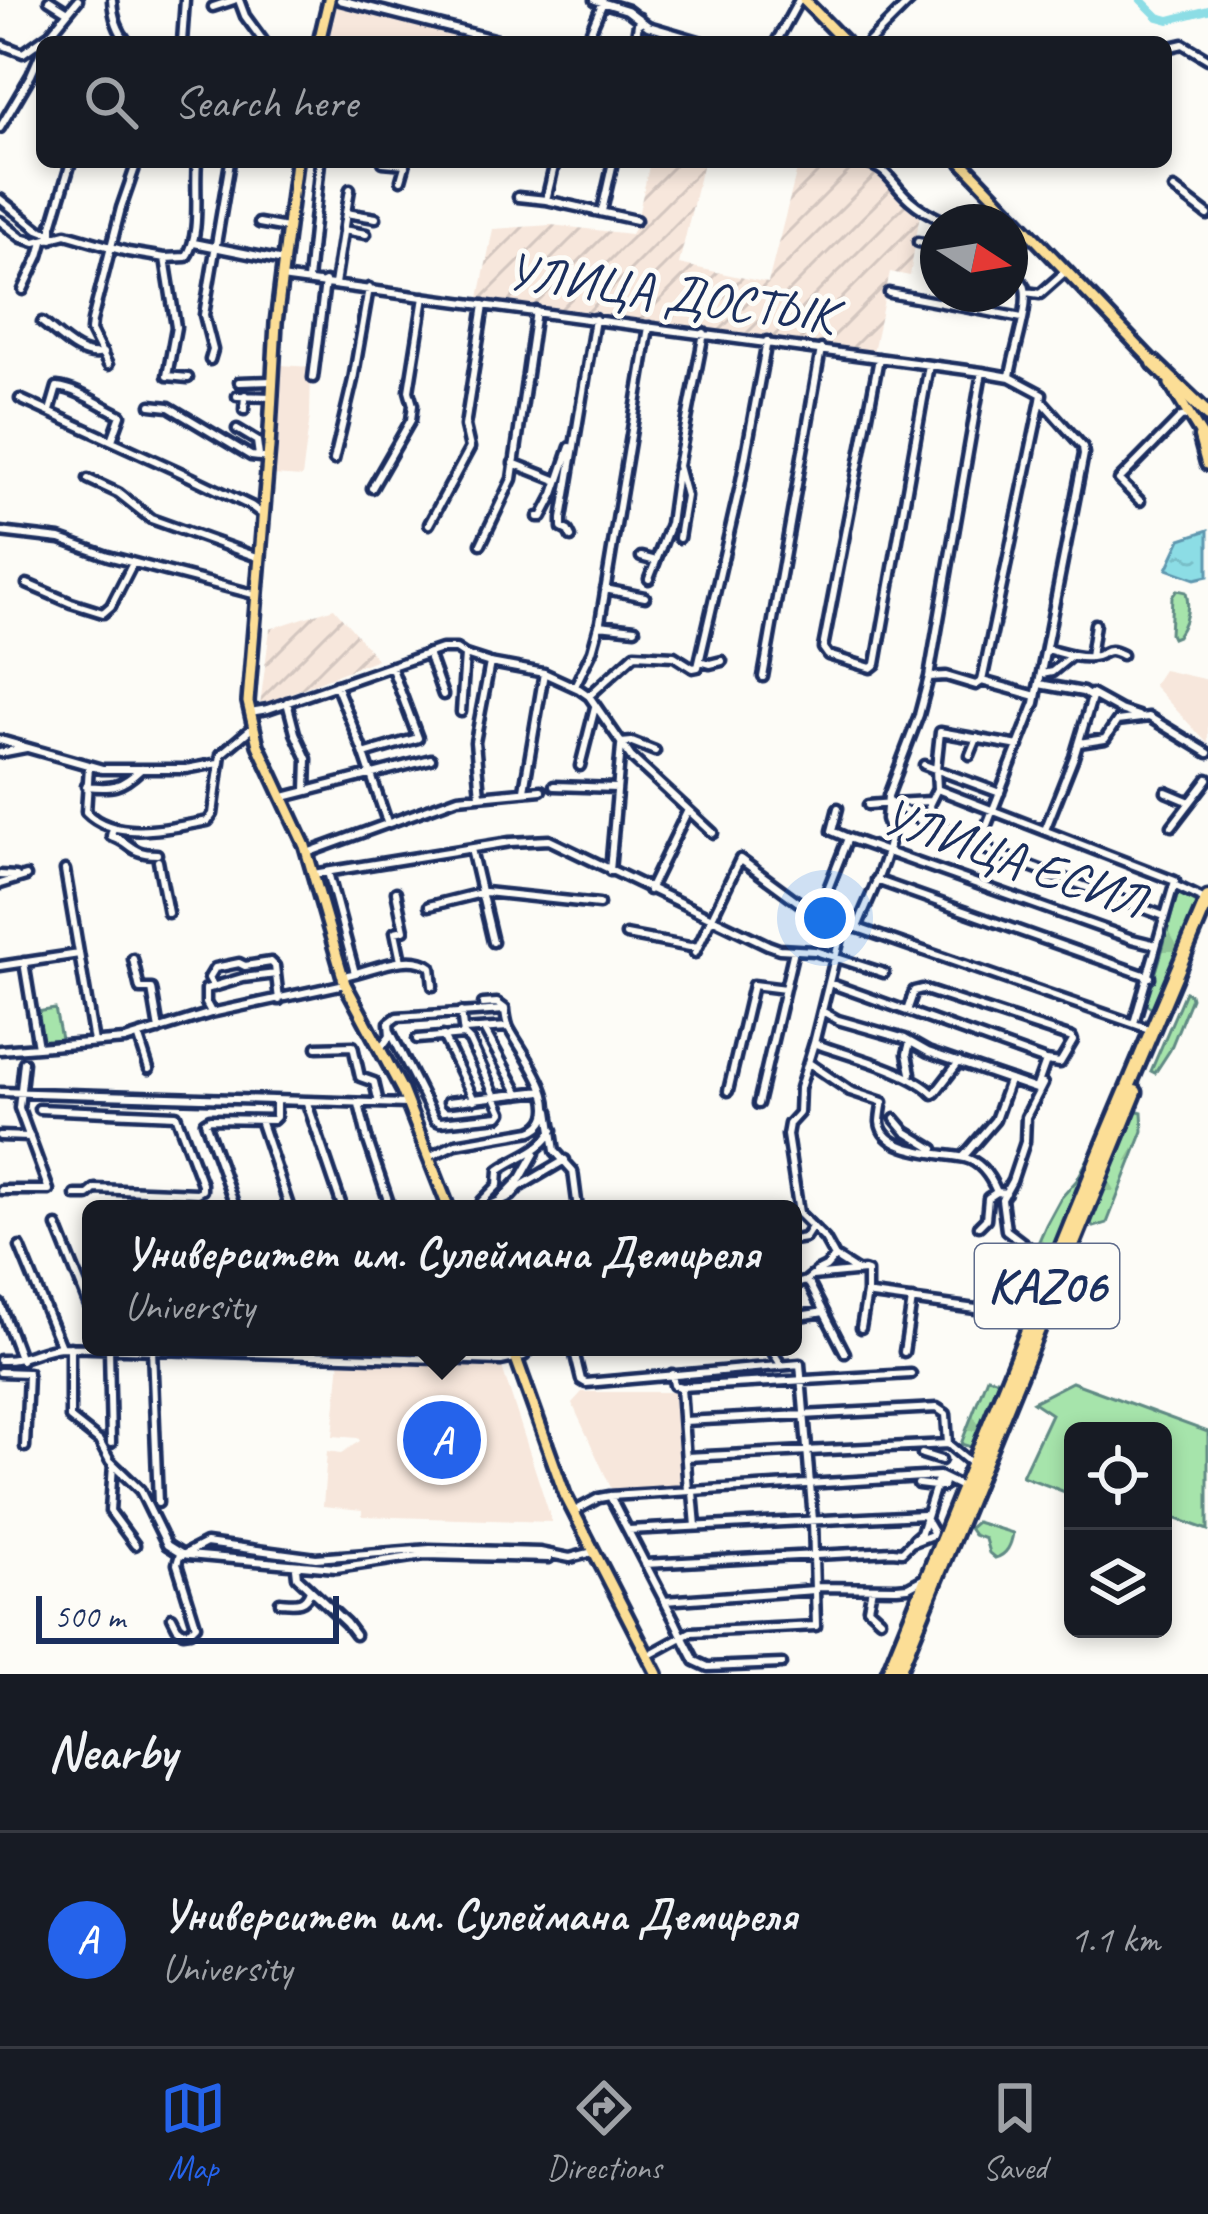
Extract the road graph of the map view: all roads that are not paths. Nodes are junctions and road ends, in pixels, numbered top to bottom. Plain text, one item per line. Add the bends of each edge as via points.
1 (49, 0) edge
2 (78, 0) edge
3 (112, 0) edge
4 (185, 0) edge
5 (236, 0) edge
6 (329, 0) edge
7 (340, 0) edge
8 (910, 0) edge
9 (599, 1) edge
10 (354, 2) edge
11 (808, 2) edge
12 (68, 12) junction
13 (212, 17) dead end
14 (639, 18) junction
15 (49, 36) edge
16 (118, 36) edge
17 (182, 36) edge
18 (260, 36) edge
19 (320, 36) edge
20 (482, 36) edge
21 (588, 36) edge
22 (636, 36) edge
23 (682, 36) edge
24 (781, 36) edge
25 (839, 36) edge
26 (875, 36) edge
27 (0, 44) edge
28 (36, 46) edge
29 (1172, 47) edge
30 (1208, 58) edge
31 (36, 63) edge
32 (0, 128) edge
33 (70, 168) edge
34 (134, 168) edge
35 (197, 168) edge
36 (229, 168) edge
37 (295, 168) edge
38 (319, 168) edge
39 (404, 168) edge
40 (554, 168) edge
41 (612, 168) edge
42 (878, 168) edge
43 (968, 168) edge
44 (401, 180) dead end
45 (350, 189) dead end
46 (1174, 189) dead end
47 (518, 197) dead end
48 (0, 199) edge
49 (546, 200) junction
50 (920, 208) edge
51 (602, 212) junction
52 (346, 213) junction
53 (1208, 215) edge
54 (376, 218) dead end
55 (636, 220) dead end
56 (0, 221) edge
57 (259, 224) dead end
58 (287, 228) junction
59 (343, 230) junction
60 (366, 234) dead end
61 (53, 237) junction
62 (43, 242) junction
63 (194, 243) junction
64 (218, 246) junction
65 (110, 248) junction
66 (165, 258) junction
67 (283, 261) junction
68 (1067, 270) junction
69 (281, 278) junction
70 (308, 280) junction
71 (325, 282) junction
72 (335, 284) junction
73 (369, 289) junction
74 (23, 290) dead end
75 (1028, 292) edge
76 (889, 293) dead end
77 (424, 297) junction
78 (484, 305) junction
79 (536, 311) junction
80 (1023, 312) edge
81 (1022, 318) junction
82 (596, 320) junction
83 (42, 322) dead end
84 (649, 327) junction
85 (704, 333) junction
86 (767, 341) junction
87 (821, 349) junction
88 (104, 353) junction
89 (879, 358) junction
90 (209, 360) dead end
91 (1154, 362) junction
92 (108, 365) dead end
93 (929, 365) junction
94 (982, 372) junction
95 (1010, 377) junction
96 (188, 378) dead end
97 (313, 378) dead end
98 (272, 381) junction
99 (240, 392) junction
100 (272, 397) junction
101 (20, 399) dead end
102 (1041, 400) junction
103 (151, 405) dead end
104 (244, 410) dead end
105 (50, 411) junction
106 (1208, 415) edge
107 (1189, 416) junction
108 (237, 429) dead end
109 (576, 434) junction
110 (112, 440) junction
111 (1205, 441) edge
112 (264, 458) junction
113 (334, 460) dead end
114 (513, 463) junction
115 (1208, 463) edge
116 (679, 469) junction
117 (88, 479) dead end
118 (558, 481) junction
119 (372, 488) dead end
120 (1141, 501) dead end
121 (263, 515) junction
122 (538, 517) dead end
123 (429, 524) dead end
124 (0, 532) edge
125 (571, 537) dead end
126 (680, 538) dead end
127 (481, 544) dead end
128 (641, 557) dead end
129 (260, 558) junction
130 (656, 561) junction
131 (133, 562) junction
132 (649, 579) dead end
133 (27, 584) dead end
134 (606, 585) junction
135 (256, 596) junction
136 (645, 597) dead end
137 (1095, 624) dead end
138 (599, 625) junction
139 (635, 629) dead end
140 (1046, 649) junction
141 (428, 653) junction
142 (465, 656) junction
143 (1074, 656) junction
144 (1122, 656) dead end
145 (1090, 657) junction
146 (700, 661) junction
147 (722, 661) dead end
148 (490, 663) junction
149 (391, 666) junction
150 (544, 673) junction
151 (1041, 674) junction
152 (763, 677) dead end
153 (929, 677) junction
154 (979, 683) junction
155 (1039, 684) junction
156 (336, 685) junction
157 (574, 687) junction
158 (443, 695) dead end
159 (589, 696) junction
160 (1036, 696) junction
161 (1092, 697) junction
162 (287, 702) junction
163 (595, 707) junction
164 (1120, 710) junction
165 (250, 712) junction
166 (461, 712) dead end
167 (1140, 716) junction
168 (1118, 721) junction
169 (252, 728) junction
170 (980, 735) junction
171 (0, 740) edge
172 (1079, 743) junction
173 (621, 745) junction
174 (1019, 746) junction
175 (29, 747) junction
176 (655, 751) dead end
177 (0, 753) edge
178 (1208, 753) edge
179 (364, 754) junction
180 (970, 755) dead end
181 (431, 759) dead end
182 (218, 763) junction
183 (924, 765) dead end
184 (89, 766) junction
185 (580, 766) dead end
186 (141, 769) junction
187 (936, 769) junction
188 (370, 775) junction
189 (1208, 779) edge
190 (86, 786) junction
191 (554, 786) dead end
192 (617, 788) junction
193 (937, 789) junction
194 (524, 790) junction
195 (541, 790) dead end
196 (306, 791) junction
197 (1166, 792) dead end
198 (480, 795) junction
199 (999, 796) junction
200 (284, 797) junction
201 (930, 801) junction
202 (889, 802) junction
203 (1190, 802) junction
204 (868, 806) dead end
205 (838, 808) dead end
206 (994, 811) junction
207 (688, 812) junction
208 (1015, 819) junction
209 (929, 822) junction
210 (387, 823) junction
211 (1172, 826) dead end
212 (113, 827) junction
213 (1045, 830) junction
214 (713, 833) dead end
215 (983, 835) junction
216 (949, 836) junction
217 (848, 838) junction
218 (977, 847) junction
219 (471, 849) junction
220 (887, 851) junction
221 (991, 852) junction
222 (307, 853) junction
223 (64, 870) dead end
224 (610, 871) junction
225 (328, 872) junction
226 (313, 874) junction
227 (876, 880) junction
228 (1176, 886) junction
229 (649, 890) junction
230 (395, 892) dead end
231 (482, 892) junction
232 (1208, 900) edge
233 (599, 904) dead end
234 (429, 906) dead end
235 (824, 909) junction
236 (168, 913) dead end
237 (339, 914) junction
238 (1164, 916) junction
239 (1208, 916) edge
240 (326, 918) junction
241 (710, 920) junction
242 (846, 924) junction
243 (857, 928) junction
244 (626, 935) dead end
245 (493, 942) dead end
246 (1156, 945) junction
247 (794, 950) junction
248 (79, 954) junction
249 (836, 957) junction
250 (133, 959) dead end
251 (24, 962) junction
252 (401, 962) junction
253 (0, 966) edge
254 (245, 966) junction
255 (884, 973) dead end
256 (276, 974) junction
257 (355, 974) junction
258 (1150, 977) junction
259 (246, 978) junction
260 (344, 982) junction
261 (829, 982) junction
262 (433, 986) dead end
263 (214, 987) junction
264 (785, 989) junction
265 (279, 1000) junction
266 (483, 1004) dead end
267 (505, 1010) junction
268 (822, 1011) junction
269 (908, 1011) junction
270 (461, 1012) junction
271 (211, 1013) junction
272 (1134, 1023) junction
273 (508, 1027) junction
274 (484, 1029) junction
275 (159, 1030) junction
276 (1152, 1030) junction
277 (390, 1031) junction
278 (464, 1032) junction
279 (443, 1036) junction
280 (139, 1037) junction
281 (417, 1039) dead end
282 (94, 1042) junction
283 (910, 1042) junction
284 (814, 1043) junction
285 (317, 1046) dead end
286 (38, 1047) junction
287 (0, 1050) edge
288 (380, 1050) junction
289 (24, 1062) dead end
290 (958, 1062) junction
291 (809, 1063) junction
292 (1045, 1065) junction
293 (149, 1069) dead end
294 (911, 1073) dead end
295 (1010, 1080) junction
296 (542, 1091) junction
297 (728, 1091) dead end
298 (0, 1092) edge
299 (20, 1092) junction
300 (519, 1094) junction
301 (496, 1097) junction
302 (184, 1099) junction
303 (474, 1100) junction
304 (276, 1101) junction
305 (307, 1102) junction
306 (448, 1102) dead end
307 (359, 1104) junction
308 (380, 1104) junction
309 (407, 1104) junction
310 (758, 1104) dead end
311 (548, 1108) junction
312 (39, 1109) dead end
313 (176, 1115) junction
314 (895, 1119) dead end
315 (260, 1120) junction
316 (553, 1130) junction
317 (0, 1136) edge
318 (30, 1137) junction
319 (537, 1150) junction
320 (939, 1154) junction
321 (429, 1157) junction
322 (961, 1157) junction
323 (565, 1160) junction
324 (533, 1179) junction
325 (518, 1182) junction
326 (1, 1190) edge
327 (1001, 1193) junction
328 (75, 1196) dead end
329 (233, 1200) edge
330 (287, 1200) edge
331 (340, 1200) edge
332 (388, 1200) edge
333 (446, 1200) edge
334 (484, 1200) edge
335 (500, 1200) joint
336 (577, 1200) edge
337 (797, 1200) edge
338 (987, 1208) junction
339 (1003, 1208) junction
340 (802, 1216) edge
341 (57, 1226) dead end
342 (980, 1226) dead end
343 (812, 1227) junction
344 (802, 1238) edge
345 (1027, 1246) dead end
346 (20, 1247) dead end
347 (835, 1257) junction
348 (856, 1271) junction
349 (810, 1281) junction
350 (802, 1283) edge
351 (82, 1288) edge
352 (867, 1293) junction
353 (912, 1300) junction
354 (0, 1304) edge
355 (1037, 1309) junction
356 (824, 1312) junction
357 (802, 1316) edge
358 (860, 1328) dead end
359 (66, 1347) junction
360 (82, 1347) edge
361 (904, 1352) dead end
362 (845, 1353) dead end
363 (107, 1356) edge
364 (152, 1356) edge
365 (369, 1356) edge
366 (516, 1356) edge
367 (524, 1356) edge
368 (576, 1356) edge
369 (775, 1356) edge
370 (517, 1359) junction
371 (0, 1360) edge
372 (21, 1360) junction
373 (781, 1366) junction
374 (0, 1372) edge
375 (672, 1374) junction
376 (911, 1374) dead end
377 (802, 1379) junction
378 (681, 1387) junction
379 (804, 1414) junction
380 (684, 1421) junction
381 (111, 1443) dead end
382 (949, 1444) junction
383 (25, 1447) dead end
384 (806, 1449) junction
385 (924, 1451) junction
386 (686, 1457) junction
387 (940, 1460) dead end
388 (113, 1464) junction
389 (972, 1464) junction
390 (938, 1481) junction
391 (918, 1484) dead end
392 (809, 1485) junction
393 (964, 1488) junction
394 (691, 1492) junction
395 (610, 1496) junction
396 (158, 1503) dead end
397 (573, 1512) junction
398 (813, 1520) junction
399 (927, 1520) junction
400 (696, 1526) junction
401 (628, 1530) junction
402 (136, 1545) dead end
403 (389, 1552) junction
404 (593, 1552) junction
405 (184, 1554) junction
406 (557, 1556) junction
407 (814, 1556) junction
408 (322, 1557) junction
409 (372, 1561) junction
410 (645, 1564) junction
411 (303, 1565) junction
412 (928, 1576) junction
413 (872, 1588) junction
414 (815, 1589) junction
415 (310, 1590) junction
416 (664, 1601) junction
417 (280, 1602) dead end
418 (868, 1608) junction
419 (858, 1610) dead end
420 (172, 1617) dead end
421 (880, 1619) dead end
422 (355, 1635) dead end
423 (680, 1636) junction
424 (647, 1656) junction
425 (782, 1664) dead end
426 (657, 1674) edge
427 (888, 1674) edge
428 (897, 1674) edge

1 - 12 street
2 - 12 street
3 - 16 street
4 - 17 street
5 - 13 street via 214,7
5 - 18 street
6 - 19 main road
7 - 10 street
8 - 26 street
9 - 14 street
9 - 21 street
10 - 20 street
11 - 24 street
11 - 25 main road
12 - 15 street
14 - 22 street
14 - 23 street
27 - 28 street via 23,52
29 - 30 street
31 - 32 street
33 - 61 street
34 - 65 street
35 - 63 street
36 - 64 street
37 - 58 main road
38 - 70 street
39 - 44 street
40 - 49 street
41 - 51 street
42 - 50 street
43 - 68 main road
45 - 52 street
46 - 53 street
47 - 49 street
48 - 61 street
49 - 51 street
51 - 55 street
52 - 54 street
52 - 59 street
56 - 62 street
57 - 58 street
58 - 67 main road
59 - 60 street
59 - 72 street
61 - 62 street
61 - 65 street
62 - 74 street
63 - 64 street
63 - 66 street via 189,256
64 - 67 street
64 - 90 street via 204,315
65 - 66 street
65 - 88 street via 91,331
66 - 96 street via 176,327 167,376
67 - 69 main road
68 - 75 street via 1040,294
68 - 91 main road
69 - 70 street, УЛИЦА ДОСТЫК
69 - 98 main road
70 - 71 street, УЛИЦА ДОСТЫК
71 - 72 street, УЛИЦА ДОСТЫК
71 - 97 street
72 - 73 street, УЛИЦА ДОСТЫК
73 - 77 street, УЛИЦА ДОСТЫК
73 - 113 street
76 - 81 street
77 - 78 street, УЛИЦА ДОСТЫК
77 - 119 street via 412,420
78 - 79 street, УЛИЦА ДОСТЫК
78 - 123 street via 466,426 470,448
79 - 82 street, УЛИЦА ДОСТЫК
79 - 114 street
80 - 81 street
81 - 95 street
82 - 84 street, УЛИЦА ДОСТЫК
82 - 109 street
83 - 88 street via 79,350
84 - 85 street, УЛИЦА ДОСТЫК
84 - 134 street
85 - 86 street, УЛИЦА ДОСТЫК
85 - 116 street
86 - 87 street, УЛИЦА ДОСТЫК
86 - 146 street
87 - 89 street, УЛИЦА ДОСТЫК
87 - 152 street
88 - 92 street
89 - 93 street, УЛИЦА ДОСТЫК
89 - 93 street via 823,648 875,668
91 - 106 highway
91 - 107 main road
93 - 94 street, УЛИЦА ДОСТЫК
94 - 95 street, УЛИЦА ДОСТЫК
94 - 153 street
95 - 102 street, УЛИЦА ДОСТЫК
98 - 99 street
98 - 100 main road
99 - 100 street
99 - 104 street
100 - 112 main road
101 - 105 street
102 - 140 street, УЛИЦА ДОСТЫК via 1085,452
102 - 154 street
103 - 112 street
105 - 110 street
105 - 110 street via 57,387 73,391 121,415
107 - 111 main road
107 - 120 street via 1119,480
108 - 112 street via 257,441
109 - 118 street
109 - 125 street via 562,519
110 - 121 street
111 - 115 highway
112 - 121 main road
114 - 118 street
114 - 127 street
116 - 126 street via 686,496
116 - 130 street
117 - 129 street via 151,518
118 - 122 street
121 - 129 main road
124 - 131 street via 60,539
128 - 130 street
129 - 135 main road
130 - 132 street
131 - 133 street via 103,613
131 - 135 street
134 - 136 street
134 - 138 street
135 - 165 main road
137 - 145 street
138 - 139 street
138 - 157 street
140 - 143 street
140 - 151 street
141 - 142 street via 448,647
141 - 149 street
141 - 158 street
142 - 148 street
142 - 166 street
143 - 145 street
143 - 151 street
144 - 145 street via 1113,650
146 - 147 street
146 - 159 street via 693,668 674,656 635,655
148 - 150 street
148 - 198 street via 475,742
149 - 156 street
149 - 179 street via 418,738
150 - 157 street
150 - 194 street
151 - 155 street
153 - 154 street
153 - 202 street
154 - 160 street
155 - 160 street
155 - 161 street
156 - 162 street
156 - 179 street
157 - 159 street
159 - 163 street
160 - 174 street
161 - 164 street
161 - 172 street
162 - 165 street
162 - 196 street via 307,759
163 - 173 street
163 - 185 street
164 - 167 street
164 - 168 street
165 - 169 main road
167 - 168 street
167 - 178 street
168 - 172 street via 1105,739
169 - 182 street
169 - 200 main road
170 - 174 street
170 - 180 street
170 - 187 street via 940,732
171 - 175 street
172 - 213 street
173 - 176 street
173 - 192 street
173 - 207 street
174 - 199 street
175 - 177 street
175 - 184 street
179 - 188 street
181 - 188 street
182 - 186 street
182 - 212 street via 210,820
183 - 187 street
184 - 186 street
184 - 190 street
186 - 190 street via 111,789
187 - 193 street
187 - 199 street
188 - 196 street
188 - 210 street
189 - 203 street
190 - 212 street via 90,817
191 - 192 street
192 - 224 street
193 - 201 street
193 - 206 street
194 - 195 street
194 - 198 street
196 - 200 street
197 - 203 street
198 - 210 street
199 - 206 street
199 - 208 street
200 - 222 main road
201 - 202 street
201 - 209 street
202 - 204 street
202 - 209 street
202 - 220 street
203 - 211 street
205 - 217 street via 832,831
206 - 208 street
206 - 215 street
207 - 214 street
207 - 229 street
208 - 213 street
209 - 216 street
209 - 216 street via 941,819
210 - 222 street
212 - 236 street via 111,836 158,858
213 - 228 street
215 - 218 street
215 - 221 street
216 - 218 street
217 - 220 street, УЛИЦА ЕСИЛ
217 - 235 street
218 - 221 street
219 - 224 street via 550,840
219 - 225 street
219 - 231 street
220 - 227 street
220 - 246 street, УЛИЦА ЕСИЛ
221 - 238 street
222 - 226 main road
223 - 248 street
224 - 229 street
225 - 226 street
225 - 237 street
226 - 240 main road
227 - 243 street
227 - 258 street
228 - 232 street
228 - 238 street
229 - 241 street
230 - 252 street
231 - 233 street
231 - 234 street
231 - 245 street
232 - 276 highway, KАZ06
235 - 241 street via 805,908 742,859
235 - 242 street
237 - 240 street
237 - 257 street
238 - 246 street
239 - 428 highway, KАZ06
240 - 260 main road
241 - 244 street via 697,949
241 - 247 street
242 - 243 street
242 - 249 street
243 - 272 street
246 - 258 street
247 - 249 street
247 - 264 street
248 - 251 street
248 - 282 street
249 - 255 street
249 - 261 street
250 - 275 street via 140,989 152,989
251 - 253 street
251 - 286 street
252 - 257 street
252 - 262 street via 429,964
254 - 256 street via 271,962
254 - 259 street
254 - 263 street via 215,968 208,978
256 - 259 street
256 - 265 street
257 - 260 street
258 - 272 street
259 - 263 street
260 - 265 street
260 - 288 main road
261 - 268 street
261 - 269 street
263 - 271 street via 204,992
264 - 297 street via 753,985
264 - 310 street
265 - 271 street
266 - 267 street
267 - 270 street
267 - 273 street
268 - 283 street
268 - 284 street
269 - 292 street
269 - 292 street via 922,989 1072,1038 1060,1063
270 - 277 street via 397,1017
270 - 278 street
271 - 275 street
272 - 276 street
273 - 274 street
273 - 296 street
274 - 278 street
274 - 300 street
275 - 280 street
276 - 355 highway, KАZ06
277 - 288 street
277 - 301 street via 437,1122 499,1116
278 - 279 street
278 - 301 street
279 - 281 street
279 - 303 street
280 - 282 street
280 - 293 street
282 - 286 street
283 - 290 street
283 - 294 street
284 - 290 street via 905,1076 933,1095
284 - 291 street
285 - 308 street via 353,1046 360,1077 374,1082
286 - 287 street
288 - 309 main road
289 - 299 street
290 - 295 street
291 - 320 street via 883,1102 880,1122 891,1138
291 - 337 street via 787,1136
292 - 295 street via 1036,1089
292 - 327 street via 1025,1142
295 - 322 street via 995,1120
296 - 300 street
296 - 311 street
298 - 299 street
299 - 302 street
299 - 318 street
300 - 301 street
301 - 303 street
302 - 304 street
302 - 313 street
303 - 306 street
304 - 305 street
304 - 315 street via 274,1119
305 - 307 street
305 - 331 street
307 - 308 street
307 - 332 street
308 - 309 street
309 - 321 main road
311 - 316 street
311 - 321 street via 542,1127
312 - 313 street
313 - 328 street via 202,1190 95,1189
314 - 320 street
315 - 329 street via 205,1122
315 - 330 street
316 - 319 street
316 - 323 street
317 - 318 street
318 - 326 street via 49,1190
319 - 325 street
319 - 334 street via 500,1170
320 - 322 street
321 - 333 main road
322 - 327 street via 987,1172
323 - 324 street
323 - 336 street
324 - 325 street
324 - 335 street
325 - 335 street
327 - 338 street via 988,1198
327 - 339 street
338 - 339 street
338 - 342 street
339 - 345 street via 1006,1230
340 - 343 street
341 - 351 street
343 - 344 street
343 - 347 street
346 - 359 street
347 - 348 street
347 - 349 street
348 - 349 street
348 - 352 street via 867,1272
349 - 350 street
349 - 356 street
352 - 353 street
352 - 358 street
353 - 355 street via 976,1309 1001,1290
353 - 361 street
354 - 372 street
355 - 389 highway, KАZ06
356 - 357 street
356 - 362 street
359 - 360 street
359 - 372 street
359 - 388 street via 70,1418
363 - 381 street
364 - 396 street
365 - 370 street
366 - 370 main road
367 - 370 street
368 - 375 street via 583,1382
369 - 373 street
370 - 397 main road
371 - 372 street
373 - 375 street
373 - 377 street via 800,1364
374 - 383 street via 29,1376
375 - 378 street
376 - 377 street
377 - 378 street
377 - 379 street
378 - 380 street
379 - 380 street
379 - 382 street via 937,1408 946,1414
379 - 384 street
380 - 386 street
382 - 385 street
382 - 389 street
384 - 385 street
384 - 386 street
384 - 392 street
385 - 387 street
386 - 394 street
388 - 402 street via 110,1510
388 - 405 street via 140,1490 167,1545
389 - 393 highway, KАZ06
390 - 391 street
390 - 392 street
390 - 393 street
390 - 399 street
392 - 394 street
392 - 398 street
393 - 412 highway, KАZ06
394 - 395 street
394 - 400 street
395 - 397 street
395 - 401 street
397 - 404 main road
398 - 399 street via 918,1513
398 - 400 street
398 - 407 street
399 - 407 street via 911,1543 892,1551
400 - 401 street
401 - 410 street
403 - 406 street
403 - 408 street
403 - 409 street
404 - 406 street
404 - 424 main road
405 - 408 street via 206,1543
405 - 411 street
405 - 420 street via 177,1564 196,1625 183,1632
406 - 409 street
407 - 410 street
407 - 414 street
408 - 411 street
409 - 411 street
410 - 416 street
411 - 415 street via 297,1577
412 - 413 street via 908,1587
412 - 427 highway, KАZ06
413 - 414 street
413 - 418 street
414 - 416 street
414 - 423 street via 817,1626
415 - 417 street via 301,1603
415 - 422 street
416 - 423 street
418 - 419 street
418 - 421 street
423 - 424 street
423 - 425 street via 699,1665
424 - 426 main road

